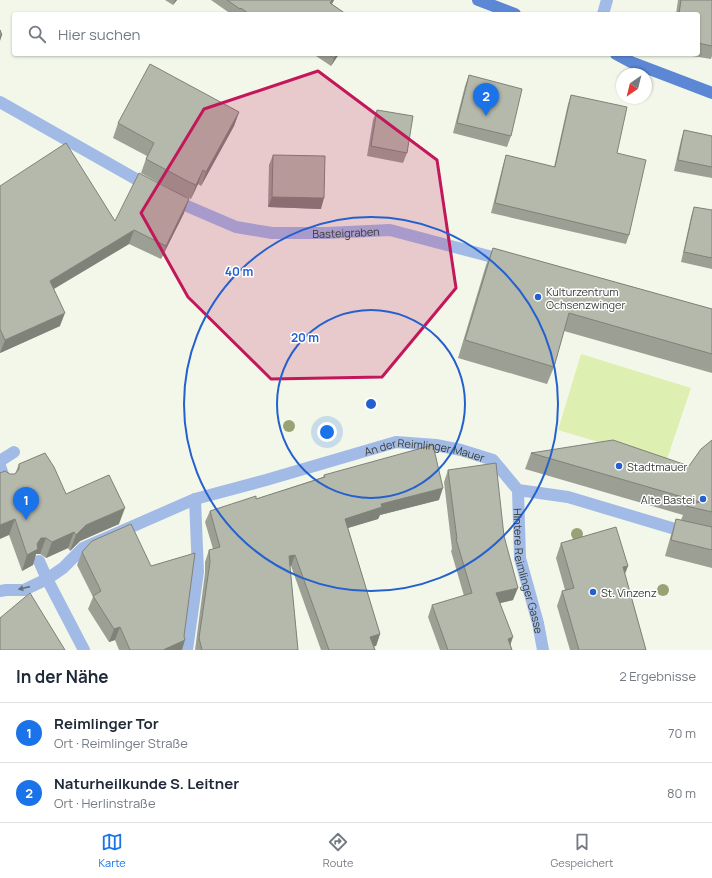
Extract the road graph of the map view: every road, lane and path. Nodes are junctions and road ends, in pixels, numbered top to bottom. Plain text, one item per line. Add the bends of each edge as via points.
1 (478, 0) edge
2 (607, 0) edge
3 (509, 12) edge
4 (604, 12) edge
5 (620, 56) edge
6 (712, 93) edge
7 (0, 102) edge
8 (517, 264) edge
9 (14, 452) dead end
10 (0, 461) edge
11 (0, 466) edge
12 (6, 483) edge
13 (518, 490) junction
14 (195, 499) junction
15 (712, 538) edge
16 (39, 561) edge
17 (47, 579) junction
18 (0, 591) edge
19 (84, 650) edge
20 (186, 650) edge
21 (543, 650) edge

1 - 3 main road
2 - 4 street
5 - 6 main road
7 - 8 street, Basteigraben via 162,194 236,227 272,233 390,230
9 - 10 street
11 - 12 street
13 - 14 street, An der Reimlinger Mauer via 493,460 436,444 396,442
13 - 15 street via 568,497
13 - 21 street, Hintere Reimlinger Gasse via 520,558
14 - 17 street, An der Reimlinger Mauer via 83,548 63,568
14 - 20 street via 198,572
16 - 17 street
17 -> 18 street, An der Reimlinger Mauer via 24,590
17 - 19 street

